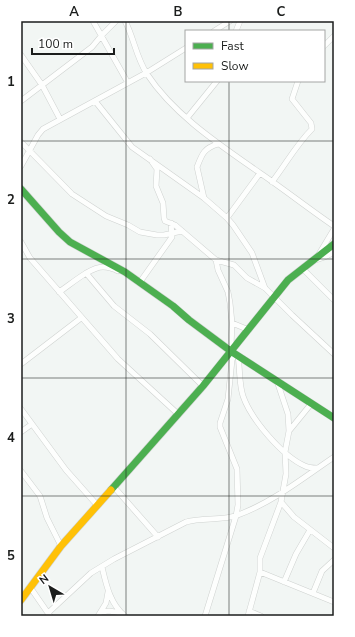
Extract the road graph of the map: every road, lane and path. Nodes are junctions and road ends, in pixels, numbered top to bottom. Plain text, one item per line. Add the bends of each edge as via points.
1 (116, 21) edge
2 (125, 21) edge
3 (230, 21) edge
4 (94, 22) edge
5 (216, 30) edge
6 (102, 35) junction
7 (334, 36) edge
8 (325, 45) edge
9 (92, 47) junction
10 (185, 49) edge
11 (21, 55) edge
12 (146, 73) junction
13 (216, 82) edge
14 (298, 82) edge
15 (128, 83) junction
16 (42, 85) junction
17 (21, 101) edge
18 (95, 101) junction
19 (187, 118) junction
20 (60, 119) junction
21 (21, 142) edge
22 (218, 144) junction
23 (30, 151) junction
24 (38, 159) junction
25 (150, 159) junction
26 (25, 160) junction
27 (21, 166) edge
28 (260, 173) junction
29 (272, 182) junction
30 (21, 189) edge
31 (204, 198) junction
32 (227, 218) junction
33 (171, 223) junction
34 (334, 228) edge
35 (182, 231) junction
36 (172, 233) junction
37 (21, 242) edge
38 (334, 244) edge
39 (333, 254) edge
40 (315, 258) junction
41 (216, 260) junction
42 (302, 268) junction
43 (126, 272) junction
44 (86, 273) junction
45 (140, 282) junction
46 (265, 288) junction
47 (59, 292) junction
48 (274, 296) junction
49 (334, 300) edge
50 (81, 318) junction
51 (232, 323) junction
52 (250, 330) junction
53 (234, 353) junction
54 (334, 354) edge
55 (21, 364) edge
56 (277, 381) junction
57 (203, 386) junction
58 (311, 404) junction
59 (21, 409) edge
60 (178, 414) junction
61 (334, 418) edge
62 (32, 424) junction
63 (288, 431) junction
64 (21, 432) edge
65 (285, 452) junction
66 (334, 456) edge
67 (317, 468) junction
68 (21, 471) edge
69 (114, 487) junction
70 (284, 491) junction
71 (281, 502) junction
72 (97, 505) junction
73 (236, 516) junction
74 (310, 530) junction
75 (158, 537) junction
76 (61, 546) junction
77 (334, 548) edge
78 (334, 560) edge
79 (102, 567) junction
80 (260, 572) junction
81 (284, 582) junction
82 (30, 587) junction
83 (108, 592) junction
84 (313, 593) junction
85 (21, 600) edge
86 (334, 602) edge
87 (100, 614) edge
88 (123, 614) edge
89 (249, 614) edge
90 (49, 615) edge
91 (205, 616) edge
92 (261, 616) edge

1 - 6 street
2 - 12 street via 138,60
3 - 5 street
4 - 6 street
4 - 9 street via 96,37
6 - 9 street
6 - 15 street
7 - 8 street
9 - 16 street
10 - 12 street
11 - 16 street
12 - 15 street
12 - 19 street
13 - 19 street
14 - 29 street via 292,99 311,123 312,128
15 - 18 street
16 - 17 street
16 - 20 street
18 - 20 street
18 - 25 street via 126,141
19 - 22 street
20 - 23 street via 40,132
21 - 23 street
22 - 28 street
22 - 31 street via 206,149 197,167
23 - 24 street
23 - 26 street
24 - 26 street
24 - 36 street via 72,194 106,216 128,224 140,232 157,235
25 - 31 street
25 - 33 street via 156,169 156,186 163,203 164,218
26 - 27 street
28 - 29 street
28 - 32 street
29 - 34 street
30 - 43 street via 70,242
31 - 32 street
32 - 46 street via 252,253
33 - 35 street
33 - 36 street
34 - 40 street
35 - 36 street
35 - 41 street
36 - 45 street via 170,242
37 - 47 street via 30,258
38 - 40 street
39 - 40 street via 318,260
40 - 42 street
41 - 46 street via 234,265 247,278
41 - 51 street via 228,292
42 - 48 street
42 - 49 street
43 - 44 street via 103,267
43 - 45 street
44 - 47 street
44 - 57 street via 114,306 150,334
45 - 53 street
46 - 48 street
47 - 50 street
48 - 52 street
48 - 54 street
50 - 55 street
50 - 60 street via 118,359
51 - 52 street
51 - 53 street via 231,344
52 - 53 street
53 - 56 street
53 - 57 street
53 - 65 street via 246,402 260,426
53 - 73 street via 228,399 220,427 237,469
56 - 58 street
56 - 63 street via 288,414
57 - 60 street
58 - 61 street
58 - 63 street
59 - 62 street
60 - 69 street
62 - 64 street
62 - 72 street via 66,470
63 - 65 street
65 - 67 street via 301,464
65 - 70 street
66 - 67 street
67 - 70 street
68 - 76 street via 40,496 47,518
69 - 72 street
69 - 75 street
70 - 71 street
70 - 73 street
71 - 74 street via 289,513
71 - 80 street via 260,558
72 - 76 street
73 - 75 street via 193,520
73 - 91 street
74 - 77 street
74 - 81 street
75 - 79 street
76 - 82 street
78 - 84 street via 322,571
79 - 83 street
79 - 90 street via 81,581
80 - 81 street
80 - 89 street
81 - 84 street
82 - 85 street
82 - 90 street
83 - 87 street
83 - 88 street
84 - 86 street
87 - 88 street via 109,611
89 - 92 street

